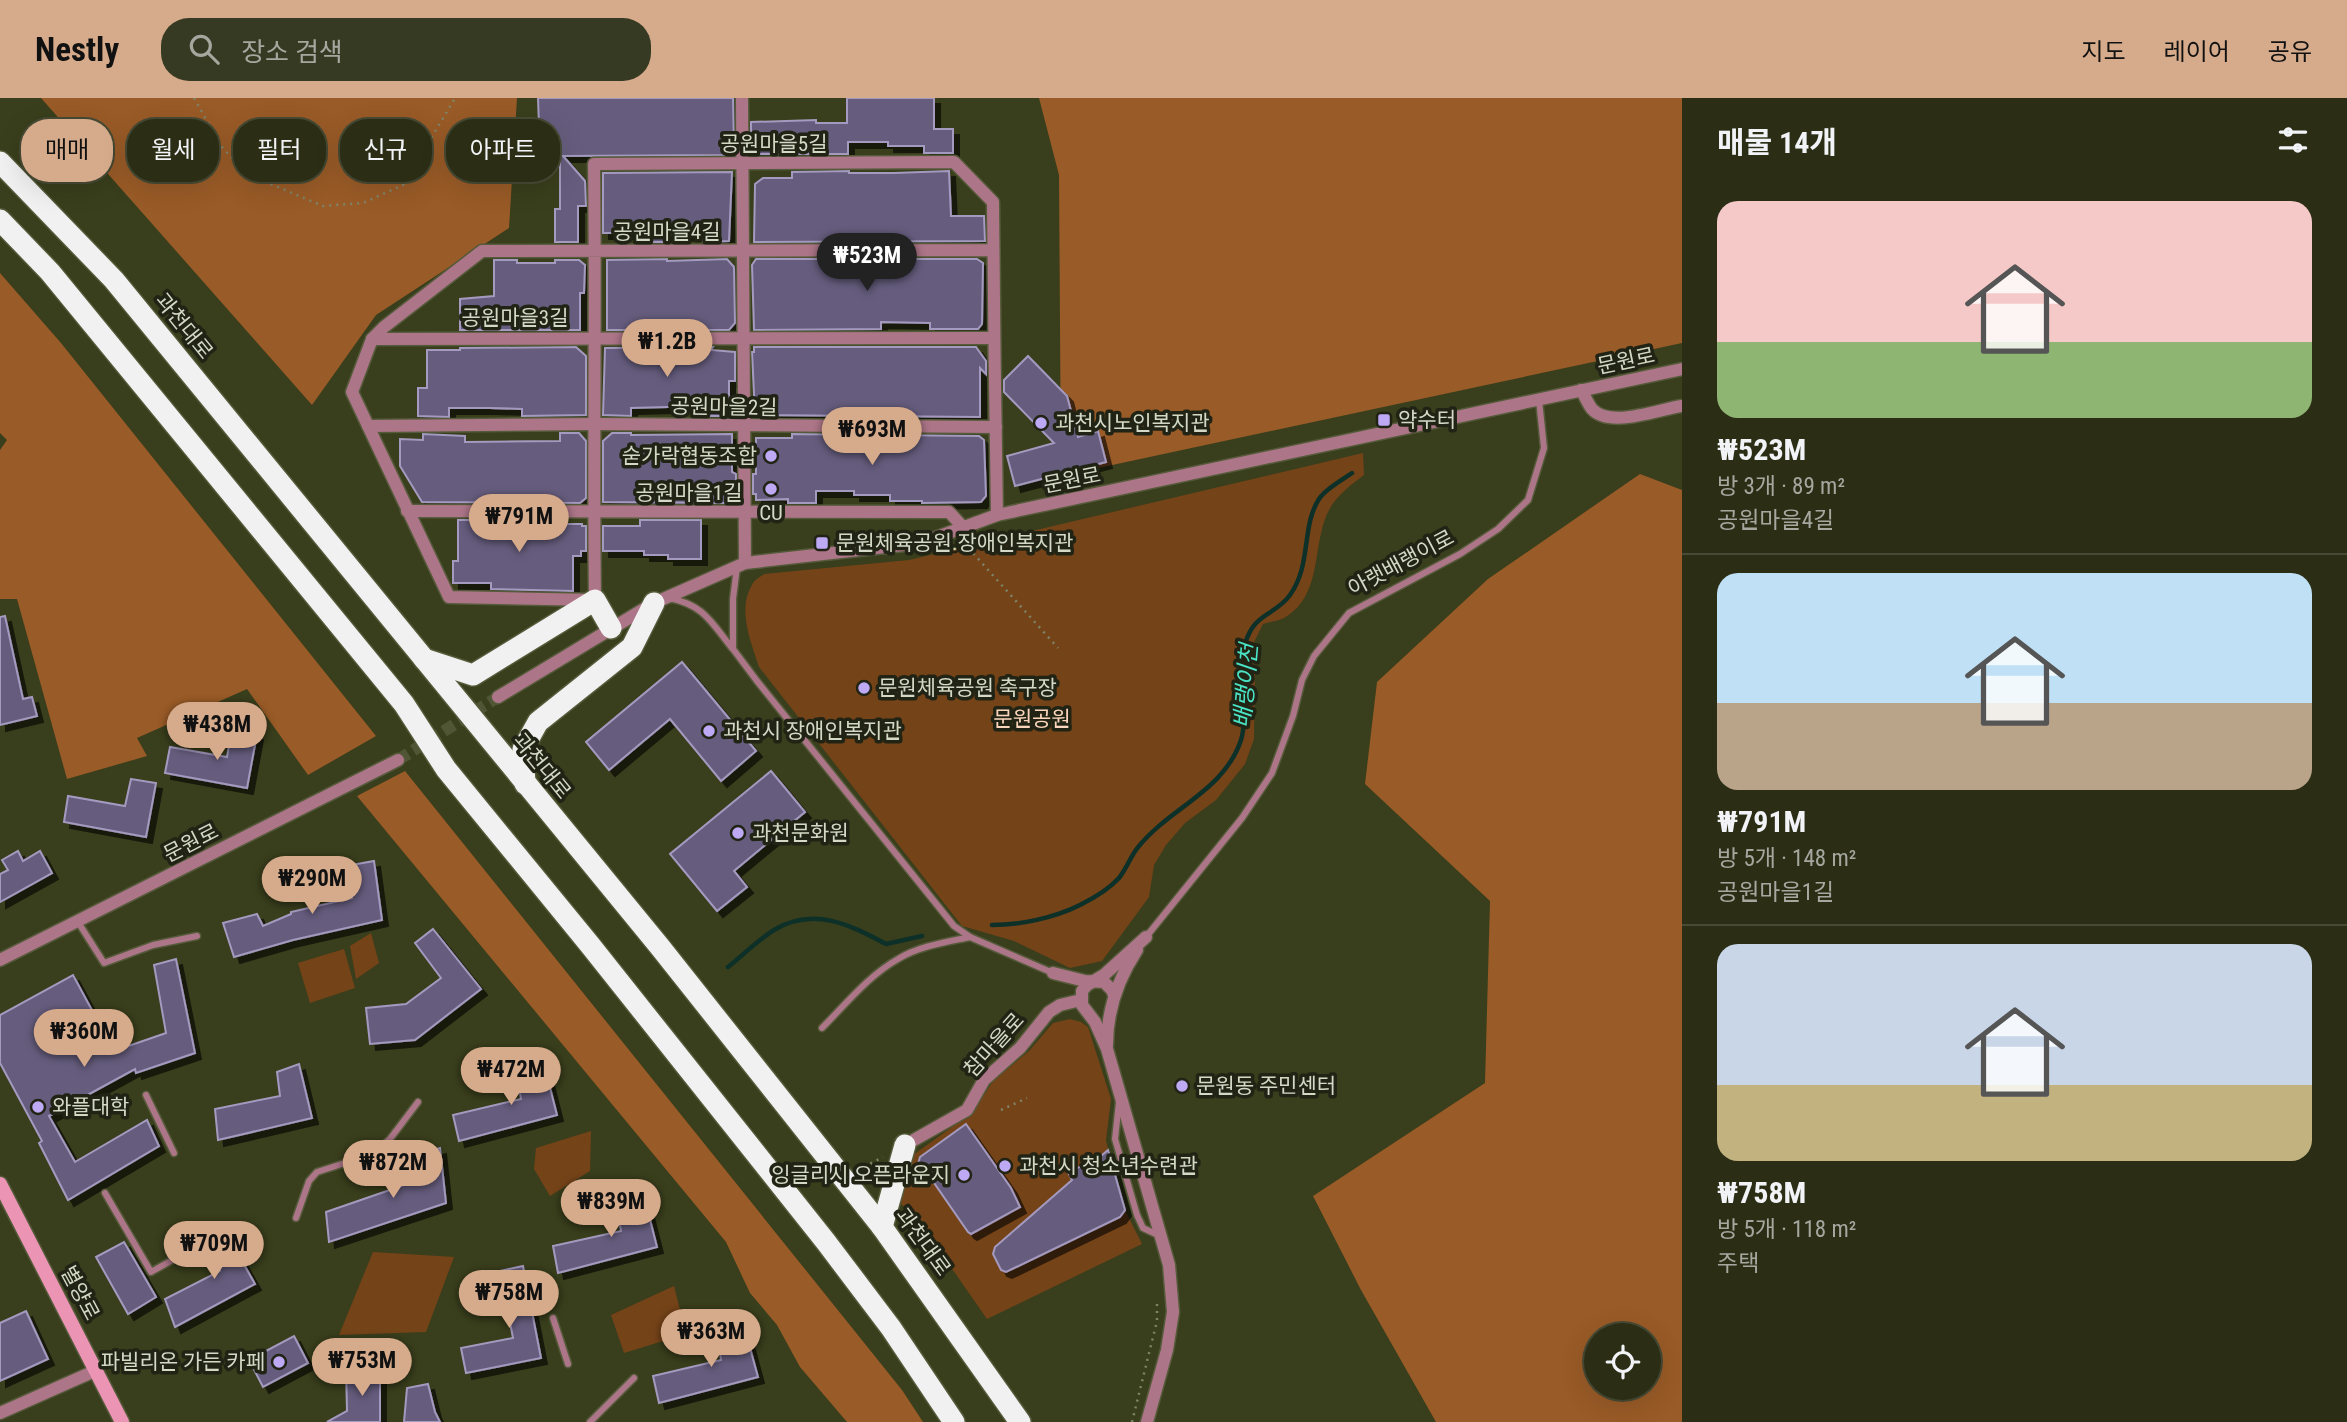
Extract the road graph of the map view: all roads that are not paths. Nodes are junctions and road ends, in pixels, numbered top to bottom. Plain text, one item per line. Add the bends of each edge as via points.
1 (742, 98) edge
2 (0, 162) edge
3 (743, 164) junction
4 (0, 220) edge
5 (993, 250) junction
6 (596, 251) junction
7 (742, 251) junction
8 (594, 337) junction
9 (744, 338) junction
10 (994, 338) junction
11 (372, 339) junction
12 (1682, 369) edge
13 (1581, 390) junction
14 (1539, 400) junction
15 (1682, 406) edge
16 (595, 424) junction
17 (368, 426) junction
18 (744, 427) junction
19 (996, 427) junction
20 (407, 511) junction
21 (744, 512) junction
22 (594, 513) junction
23 (997, 515) junction
24 (958, 528) junction
25 (741, 564) junction
26 (596, 600) junction
27 (661, 600) junction
28 (611, 628) junction
29 (733, 649) junction
30 (424, 660) junction
31 (498, 697) tunnel mouth
32 (398, 760) tunnel mouth
33 (526, 784) junction
34 (78, 922) junction
35 (197, 936) dead end
36 (970, 937) junction
37 (1146, 937) junction
38 (0, 960) edge
39 (1053, 973) junction
40 (1094, 981) junction
41 (1081, 998) junction
42 (1113, 1001) junction
43 (1088, 1013) junction
44 (822, 1028) dead end
45 (1107, 1049) junction
46 (1119, 1094) junction
47 (146, 1095) dead end
48 (418, 1102) dead end
49 (905, 1145) joint
50 (174, 1153) dead end
51 (0, 1184) edge
52 (105, 1193) dead end
53 (296, 1218) dead end
54 (882, 1227) junction
55 (1162, 1236) junction
56 (204, 1242) dead end
57 (553, 1318) dead end
58 (568, 1364) dead end
59 (97, 1370) junction
60 (634, 1378) dead end
61 (0, 1413) edge
62 (122, 1422) edge
63 (590, 1422) edge
64 (954, 1422) edge
65 (1020, 1422) edge
66 (1147, 1422) edge

1 - 3 street
2 - 30 highway, 과천대로 via 114,281
3 - 5 street, 공원마을5길 via 954,162 993,202
3 - 6 street, 공원마을5길 via 594,164
3 - 7 street
4 - 64 highway via 50,272 404,704 446,769 826,1242
5 - 7 street, 공원마을4길
5 - 10 street
6 - 7 street, 공원마을4길
6 - 8 street
6 - 11 street, 공원마을4길 via 482,251
7 - 9 street
8 - 9 street, 공원마을3길
8 - 11 street, 공원마을3길
8 - 16 street
9 - 10 street, 공원마을3길
9 - 18 street
10 - 19 street
11 - 17 street via 352,392
12 - 13 street, 문원로
13 - 14 street, 문원로
13 - 15 street via 1593,410 1617,420
14 - 23 street, 문원로
14 - 37 lane, 아랫배랭이로 via 1544,448 1528,500 1498,529 1460,554 1349,613 1314,656 1302,680 1272,773 1242,818
16 - 17 street, 공원마을2길
16 - 18 street, 공원마을2길
16 - 22 street
17 - 20 street
18 - 19 street, 공원마을2길
18 - 21 street
19 - 23 street
20 - 22 street, 공원마을1길
20 - 26 street via 449,597
21 - 22 street, 공원마을1길
21 - 24 street, 공원마을1길 via 950,512
21 - 25 street
22 - 26 street
23 - 24 street, 문원로
24 - 25 street, 문원로 via 921,543
25 - 27 street, 문원로
25 - 29 lane via 733,599
26 - 28 highway
26 - 30 highway via 473,675
27 - 28 street, 문원로
27 - 29 lane via 689,602 706,615
27 - 33 highway via 632,647 538,722 523,749
28 - 31 street, 문원로
29 - 36 lane via 940,911
30 - 33 highway, 과천대로
32 - 34 street, 문원로
33 - 54 highway, 과천대로
34 - 35 lane via 104,963 153,945
34 - 38 street, 문원로
36 - 39 lane
36 - 44 lane via 900,957 874,975
37 - 40 street
37 - 42 street
39 - 40 street
39 - 41 street
40 - 41 street via 1084,988
40 - 42 street via 1109,985
41 - 43 street
41 - 49 street, 참마을로 via 1049,1012 1020,1048 985,1080 967,1111
42 - 43 street via 1104,1014
42 - 45 street
43 - 45 street
45 - 46 street
46 - 55 street
46 - 55 lane via 1115,1139 1137,1215 1143,1228
47 - 50 lane
48 - 53 lane via 373,1154 317,1172 309,1181
49 - 54 highway
51 - 59 street, 별양로
52 - 56 lane via 151,1272
54 - 65 highway, 과천대로
55 - 66 street via 1170,1265 1173,1312
57 - 58 lane
59 - 61 street
59 - 62 street, 별양로
60 - 63 lane

